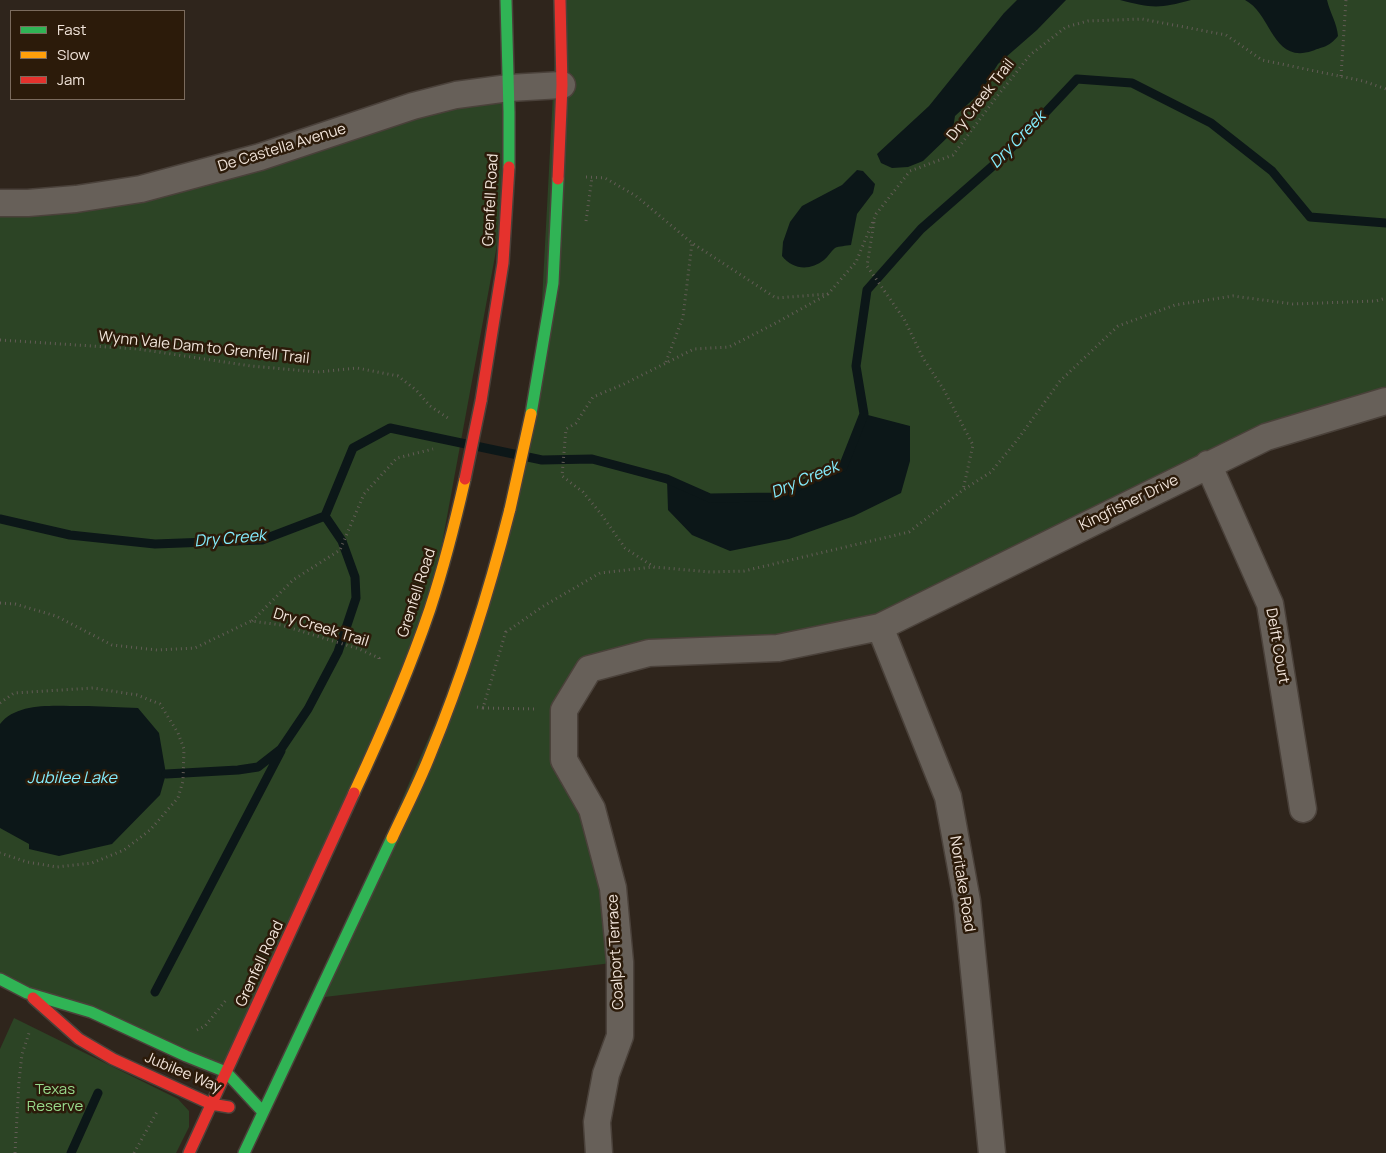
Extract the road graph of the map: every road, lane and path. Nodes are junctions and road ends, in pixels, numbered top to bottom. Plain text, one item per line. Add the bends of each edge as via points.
1 (506, 0) edge
2 (560, 0) edge
3 (1346, 0) edge
4 (1341, 76) junction
5 (562, 85) junction
6 (509, 88) junction
7 (1386, 89) edge
8 (558, 179) junction
9 (0, 203) edge
10 (876, 214) junction
11 (692, 242) junction
12 (828, 294) junction
13 (1386, 298) edge
14 (0, 340) edge
15 (666, 363) junction
16 (1386, 401) edge
17 (449, 419) dead end
18 (433, 449) dead end
19 (1208, 464) junction
20 (963, 490) junction
21 (654, 567) junction
22 (0, 603) edge
23 (251, 621) junction
24 (880, 627) junction
25 (506, 632) dead end
26 (379, 658) dead end
27 (0, 703) edge
28 (483, 708) dead end
29 (564, 710) junction
30 (1303, 809) dead end
31 (0, 853) edge
32 (0, 979) edge
33 (27, 993) junction
34 (229, 997) dead end
35 (38, 1003) junction
36 (186, 1056) junction
37 (226, 1072) junction
38 (173, 1086) junction
39 (211, 1104) junction
40 (263, 1112) junction
41 (15, 1153) edge
42 (134, 1153) edge
43 (189, 1153) edge
44 (244, 1153) edge
45 (599, 1153) edge
46 (992, 1153) edge

1 - 6 main road, Grenfell Road
2 - 5 main road
3 - 4 path
4 - 7 path, Dry Creek Trail
4 - 10 path, Dry Creek Trail via 1262,60 1226,34 1142,20 1088,21 1066,27 1030,55 953,155 910,171
5 - 6 street, De Castella Avenue
5 - 8 main road
6 - 9 street, De Castella Avenue via 456,95 413,106 260,157 141,189 76,199
6 - 37 main road, Grenfell Road, bridge via 509,180 491,346 451,538 402,683
8 - 11 path via 605,178 636,196
8 - 40 main road, bridge via 553,283 531,414 510,509 479,617 430,756
10 - 12 path, Dry Creek Trail via 856,262
10 - 20 path via 867,266 904,319 973,445
11 - 12 path via 776,298
11 - 15 path via 683,317
12 - 15 path, Dry Creek Trail via 729,347 694,349
13 - 20 path via 1293,304 1233,296 1175,304 1118,326 1060,381 991,472
14 - 17 path, Wynn Vale Dam to Grenfell Trail via 138,349 250,366 318,372 357,368 398,376
15 - 21 path, Dry Creek Trail via 593,397 576,423 566,429 562,476 583,492 625,548
16 - 19 street, Kingfisher Drive via 1266,437
18 - 23 path via 397,458 364,494 340,550 292,580
19 - 24 street, Kingfisher Drive
19 - 30 street, Delft Court via 1270,604
20 - 21 path via 909,532 744,571 710,572
21 - 25 path via 600,573
22 - 23 path, Dry Creek Trail via 56,616 112,645 157,650 195,648
23 - 26 path, Dry Creek Trail via 281,625
24 - 29 street via 778,648 649,653 589,669
24 - 46 street, Noritake Road via 948,798 967,901
27 - 31 path via 14,693 93,688 137,695 160,704 184,749 183,781 178,798 150,830 124,850 92,863 57,866 27,862
28 - 29 path
29 - 45 street, Coalport Terrace via 564,760 592,810 612,888 620,962 620,1036 606,1074 597,1122
32 - 33 main road, Jubilee Way
33 - 35 main road, Jubilee Way
33 - 36 main road, Jubilee Way via 91,1012
34 - 36 path via 198,1030
35 - 38 main road, Jubilee Way via 79,1039 113,1059
35 - 41 path via 22,1054
36 - 37 main road, Jubilee Way
37 - 39 main road, Grenfell Road
37 - 40 main road, Jubilee Way
38 - 39 main road, Jubilee Way
38 - 42 path
39 - 40 main road, Jubilee Way
39 - 43 main road, Grenfell Road
40 - 44 main road

